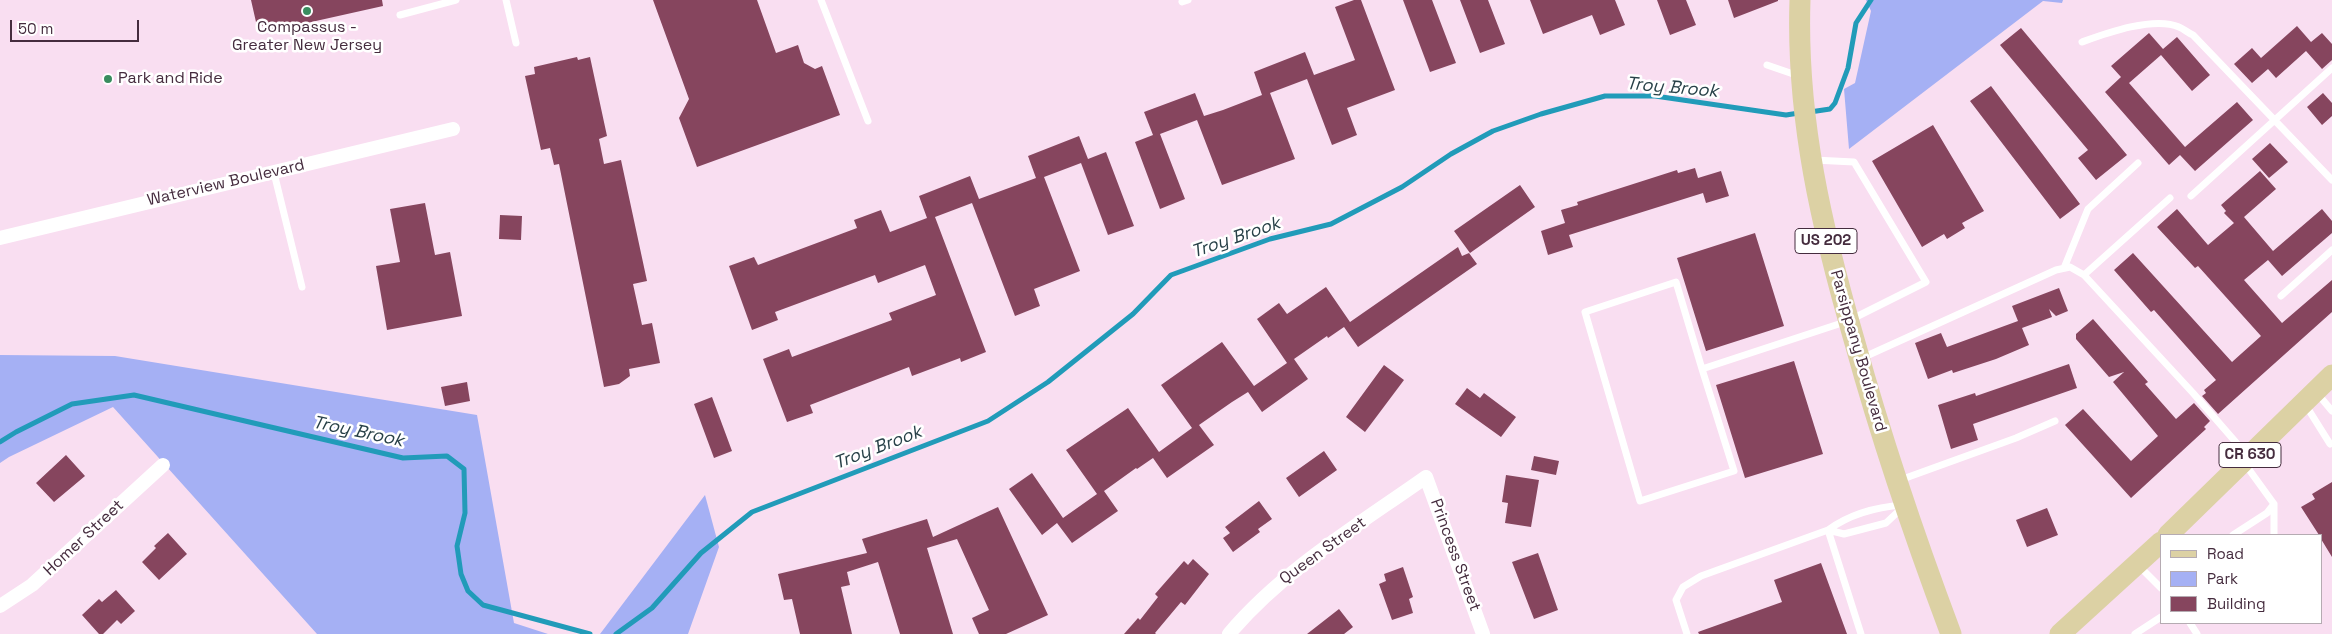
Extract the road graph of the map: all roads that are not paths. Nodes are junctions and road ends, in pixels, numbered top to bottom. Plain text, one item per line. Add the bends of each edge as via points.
1 (456, 0) edge
2 (506, 0) edge
3 (821, 0) edge
4 (1800, 0) edge
5 (400, 15) dead end
6 (2082, 42) dead end
7 (516, 43) dead end
8 (1767, 65) dead end
9 (2332, 68) edge
10 (1803, 83) junction
11 (868, 121) dead end
12 (2275, 122) junction
13 (453, 129) dead end
14 (1810, 160) junction
15 (2138, 163) dead end
16 (274, 173) junction
17 (2332, 180) edge
18 (2191, 196) dead end
19 (2170, 198) dead end
20 (0, 238) edge
21 (2332, 250) edge
22 (2064, 268) junction
23 (2084, 275) junction
24 (302, 287) dead end
25 (2281, 296) dead end
26 (1848, 321) junction
27 (1859, 359) junction
28 (1702, 369) junction
29 (2332, 375) edge
30 (2310, 397) junction
31 (2332, 411) edge
32 (2055, 420) dead end
33 (2330, 444) dead end
34 (2246, 459) junction
35 (163, 464) dead end
36 (1426, 477) joint
37 (1898, 481) junction
38 (2274, 504) junction
39 (1906, 505) junction
40 (1828, 530) junction
41 (2171, 534) edge
42 (2235, 534) edge
43 (2274, 534) edge
44 (2160, 545) edge
45 (2138, 565) junction
46 (2160, 587) edge
47 (0, 606) edge
48 (2160, 618) edge
49 (1229, 634) edge
50 (1483, 634) edge
51 (1688, 634) edge
52 (1861, 634) edge
53 (1951, 634) edge
54 (2060, 634) edge
55 (2135, 634) edge

1 - 5 lane
2 - 7 lane
3 - 11 lane
4 - 10 main road, Parsippany Boulevard / US 202
6 - 12 lane via 2154,23 2178,26 2193,36
8 - 10 lane
9 - 12 lane
10 - 14 main road, Parsippany Boulevard / US 202
12 - 17 lane
12 - 18 lane
13 - 16 street, Waterview Boulevard
14 - 26 main road, Parsippany Boulevard / US 202 via 1825,238
14 - 26 lane via 1854,162 1926,282
15 - 22 lane via 2088,209
16 - 20 street, Waterview Boulevard
16 - 24 lane
19 - 23 lane
21 - 25 lane
22 - 23 lane via 2070,267
22 - 27 lane
23 - 34 lane
26 - 27 main road, Parsippany Boulevard / US 202
26 - 28 lane
27 - 37 main road, Parsippany Boulevard / US 202
28 - 28 lane via 1676,282 1585,312 1640,501 1734,471
29 - 30 main road, CR 630
30 - 31 lane
30 - 33 lane
30 - 34 main road, CR 630
32 - 37 lane via 2016,438
34 - 38 lane
34 - 41 main road, CR 630
35 - 47 street, Homer Street via 39,580
36 - 49 street, Queen Street via 1275,586
36 - 50 street, Princess Street
37 - 39 main road, Parsippany Boulevard / US 202
38 - 42 lane via 2267,513
38 - 43 lane
39 - 40 lane via 1881,507 1842,520
39 - 40 lane via 1886,523 1844,534
39 - 53 main road, Parsippany Boulevard / US 202
40 - 51 lane via 1701,576 1684,588 1676,600
40 - 52 lane
44 - 45 main road, CR 630
45 - 46 lane
45 - 54 main road, CR 630
48 - 55 lane

